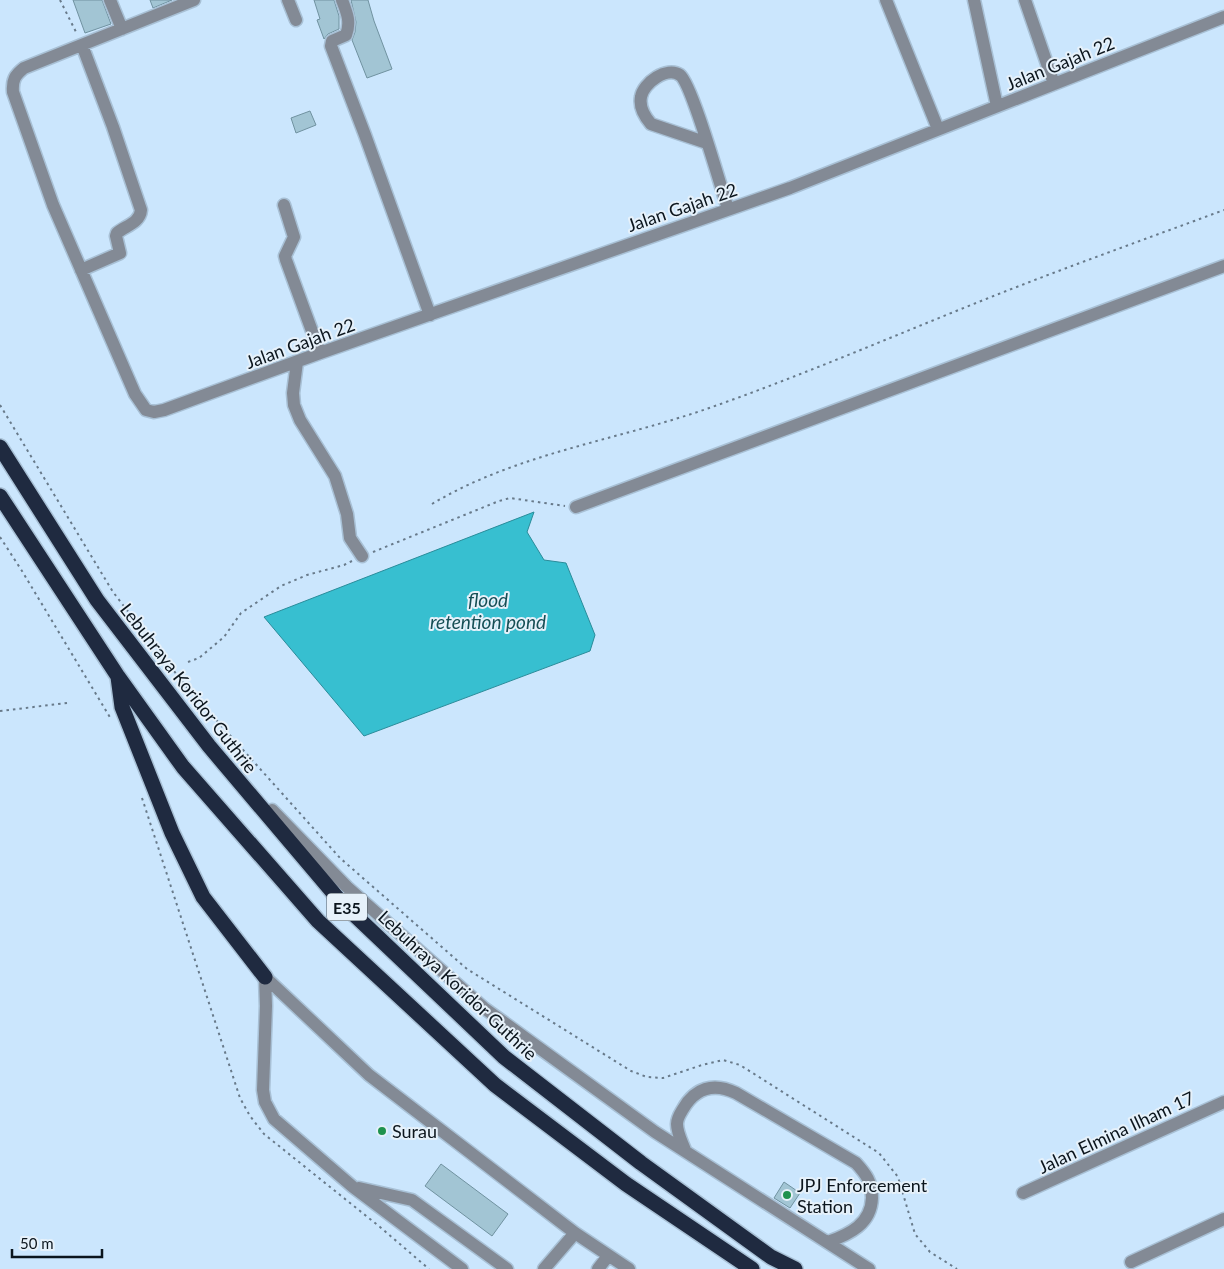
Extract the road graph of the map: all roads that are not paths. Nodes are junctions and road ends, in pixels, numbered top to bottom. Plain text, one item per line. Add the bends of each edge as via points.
1 (110, 0) edge
2 (288, 0) edge
3 (342, 0) edge
4 (886, 0) edge
5 (974, 0) edge
6 (1025, 0) edge
7 (188, 1) edge
8 (1224, 17) edge
9 (296, 20) dead end
10 (122, 29) junction
11 (82, 45) junction
12 (1054, 84) junction
13 (997, 106) junction
14 (938, 129) junction
15 (707, 143) junction
16 (284, 205) dead end
17 (728, 209) junction
18 (1224, 266) edge
19 (81, 270) junction
20 (430, 315) junction
21 (320, 353) junction
22 (288, 366) junction
23 (0, 447) edge
24 (0, 496) edge
25 (576, 507) dead end
26 (362, 556) dead end
27 (117, 675) junction
28 (208, 746) junction
29 (265, 978) junction
30 (1224, 1102) edge
31 (685, 1150) junction
32 (353, 1187) junction
33 (1023, 1193) dead end
34 (1224, 1219) edge
35 (575, 1233) junction
36 (828, 1242) junction
37 (608, 1256) junction
38 (1131, 1262) dead end
39 (462, 1269) edge
40 (507, 1269) edge
41 (544, 1269) edge
42 (598, 1269) edge
43 (629, 1269) edge
44 (752, 1269) edge
45 (795, 1269) edge
46 (869, 1269) edge

1 - 10 street
2 - 9 street
3 - 20 street via 349,28 346,35 332,41 331,46
4 - 14 street
5 - 13 street
6 - 12 street
7 - 10 street
8 - 12 street, Jalan Gajah 22
10 - 11 street
11 - 19 street via 141,210 137,220 116,233 120,253
11 - 19 street via 24,68 14,77 13,84 13,92 53,205
12 - 13 street, Jalan Gajah 22
13 - 14 street, Jalan Gajah 22
14 - 17 street, Jalan Gajah 22
15 - 15 street via 687,86 680,76 661,74 641,96 645,117 652,124
15 - 17 street
16 - 21 street via 294,237 285,256
17 - 20 street, Jalan Gajah 22
18 - 25 street
19 - 22 street, Jalan Gajah 22 via 135,394 146,410 164,410
20 - 21 street, Jalan Gajah 22
21 - 22 street, Jalan Gajah 22
22 - 26 street via 294,405 335,476 347,514 350,538
23 - 28 highway, Lebuhraya Koridor Guthrie / E35 via 97,600
24 - 27 highway, E35
27 - 29 highway via 122,707 172,833 203,898
27 - 44 highway, E35 via 183,767 318,921 495,1085 626,1184
28 - 31 street via 347,887 484,1008 655,1132
28 - 45 highway, Lebuhraya Koridor Guthrie / E35 via 341,902 504,1057 641,1163 771,1256
29 - 32 street via 265,1102 274,1119
29 - 35 street via 369,1075
30 - 33 street, Jalan Elmina Ilham 17
31 - 36 street
31 - 36 street via 677,1124 679,1117 692,1096 716,1087 736,1092 856,1163 870,1181 872,1204 869,1214 855,1229
32 - 39 street
32 - 40 street via 412,1200
34 - 38 street
35 - 37 street
35 - 41 street
36 - 46 street
37 - 42 street
37 - 43 street

